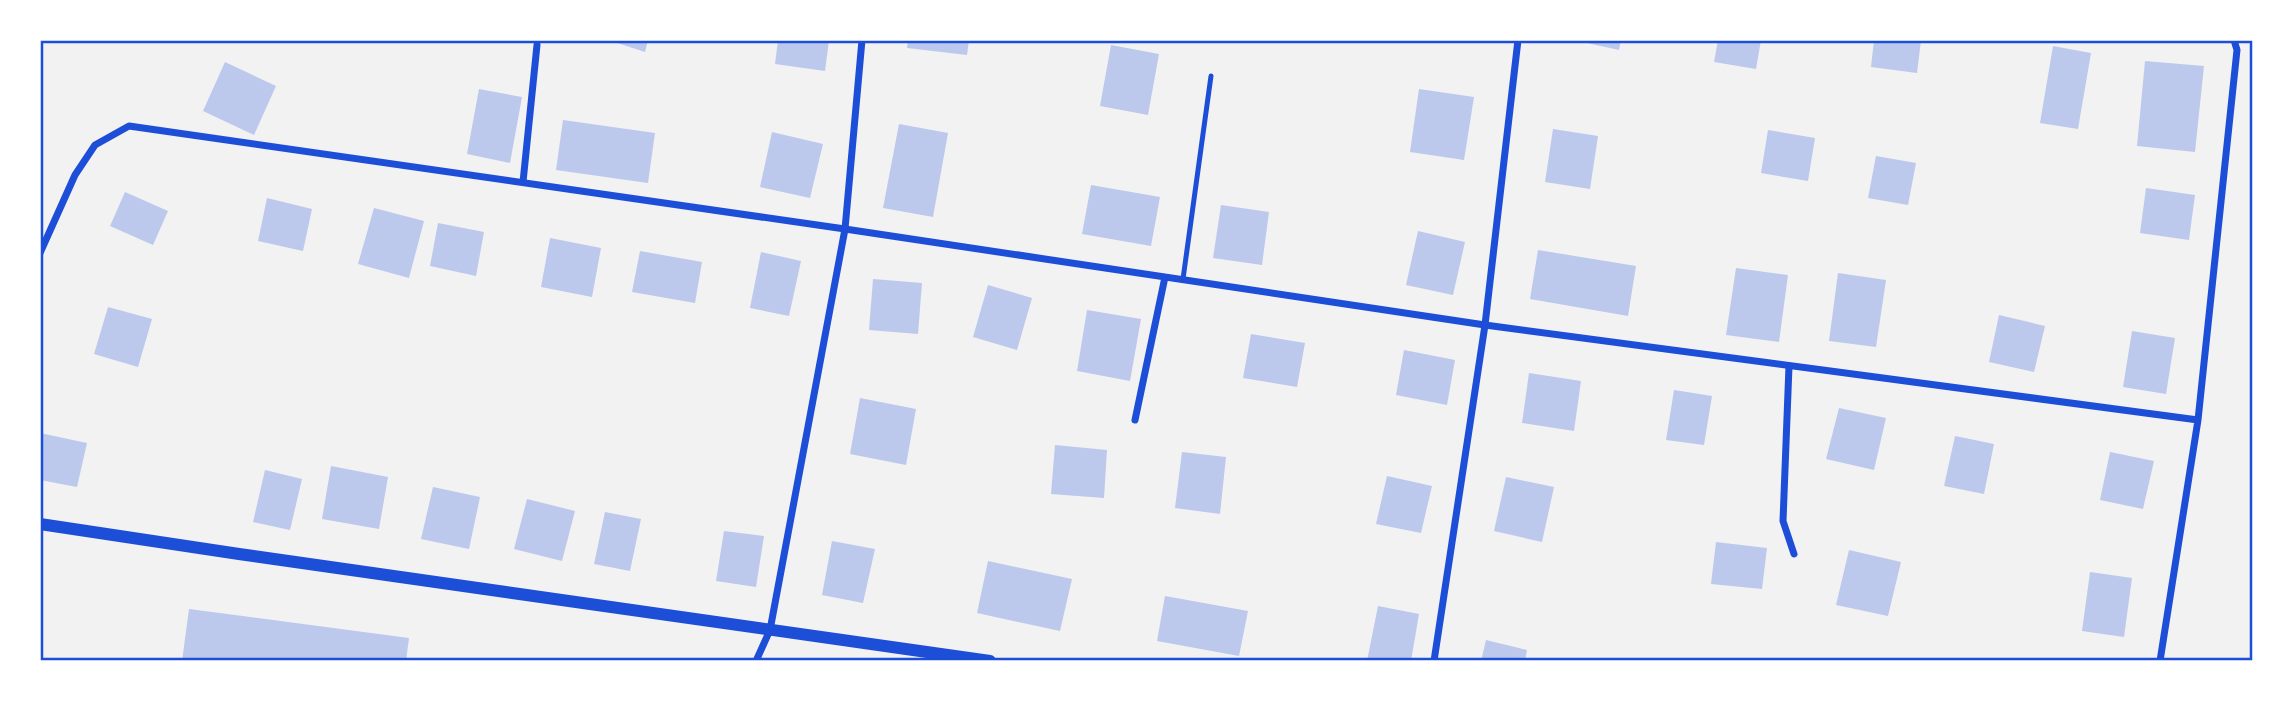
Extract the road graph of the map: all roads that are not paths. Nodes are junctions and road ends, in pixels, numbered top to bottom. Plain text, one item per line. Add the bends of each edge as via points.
1 (862, 40) edge
2 (1518, 40) edge
3 (2234, 40) edge
4 (537, 45) dead end
5 (1211, 76) dead end
6 (523, 183) junction
7 (845, 229) junction
8 (40, 253) edge
9 (1165, 277) junction
10 (1183, 279) junction
11 (1485, 325) junction
12 (1789, 366) junction
13 (1135, 420) dead end
14 (2198, 420) junction
15 (40, 524) edge
16 (1794, 554) dead end
17 (770, 630) junction
18 (756, 661) edge
19 (990, 661) edge
20 (1434, 661) edge
21 (2160, 661) edge

1 - 7 street
2 - 11 street
3 - 14 street
4 - 6 street
5 - 10 lane
6 - 7 street
6 - 8 street via 129,126 95,145 75,175
7 - 9 street
7 - 17 street
9 - 10 street
9 - 13 street
10 - 11 street
11 - 12 street
11 - 20 street
12 - 14 street
12 - 16 street via 1783,521
14 - 21 street
15 - 17 street
17 - 18 street
17 - 19 street

